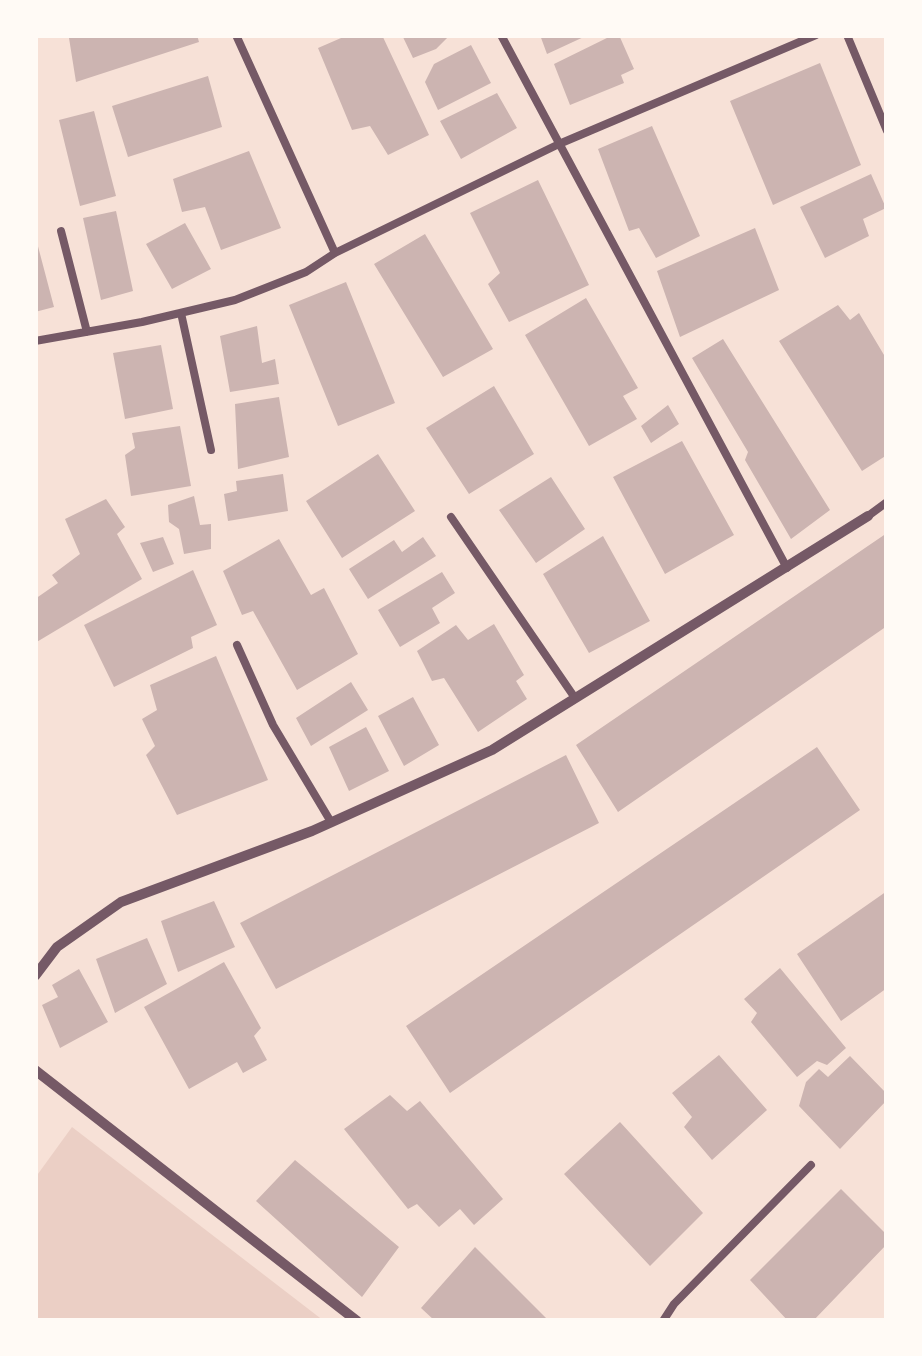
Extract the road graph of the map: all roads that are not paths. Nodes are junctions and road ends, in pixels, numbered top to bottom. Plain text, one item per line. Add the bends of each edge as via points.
1 (236, 35) edge
2 (502, 35) edge
3 (816, 35) edge
4 (848, 35) edge
5 (887, 131) edge
6 (559, 144) junction
7 (61, 231) dead end
8 (334, 253) junction
9 (181, 312) junction
10 (87, 332) junction
11 (35, 341) edge
12 (211, 450) dead end
13 (887, 502) edge
14 (868, 516) joint
15 (451, 517) dead end
16 (787, 568) junction
17 (237, 645) dead end
18 (575, 698) junction
19 (330, 822) junction
20 (35, 976) edge
21 (35, 1070) edge
22 (811, 1165) dead end
23 (357, 1321) edge
24 (663, 1321) edge

1 - 8 lane
2 - 6 lane
3 - 6 lane
4 - 5 lane
6 - 8 lane
6 - 16 lane
7 - 10 lane
8 - 9 lane via 306,272 235,300
9 - 10 lane
9 - 12 lane
10 - 11 lane
13 - 14 lane
14 - 16 street
15 - 18 lane
16 - 18 street
17 - 19 lane via 273,725
18 - 19 street via 492,750
19 - 20 street via 120,902 57,947
21 - 23 street
22 - 24 lane

